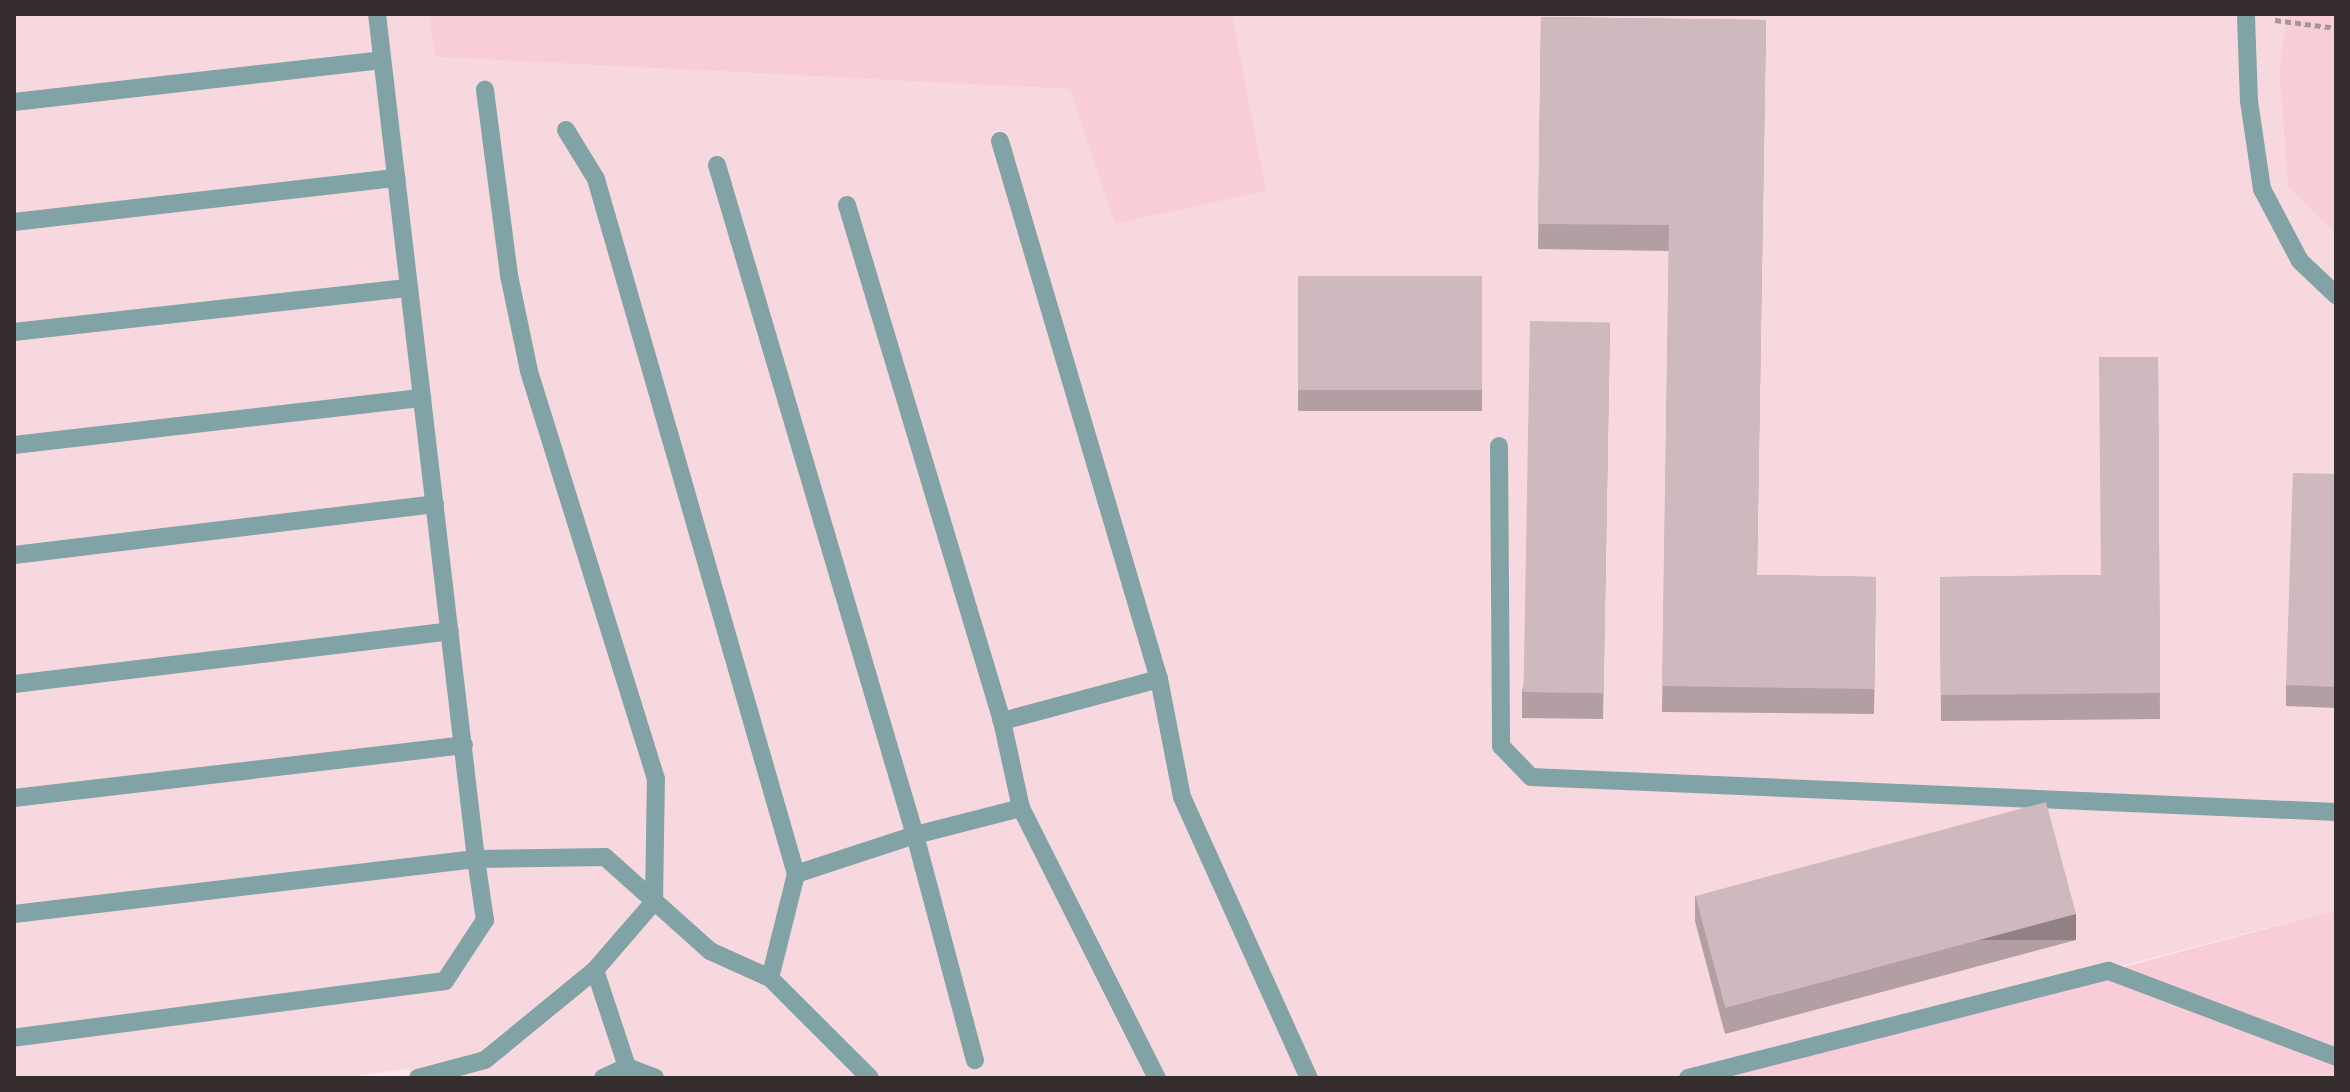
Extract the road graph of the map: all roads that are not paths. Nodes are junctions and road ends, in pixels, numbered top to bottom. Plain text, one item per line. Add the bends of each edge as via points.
1 (377, 14) edge
2 (2246, 16) road end
3 (382, 60) junction
4 (485, 90) dead end
5 (14, 102) edge
6 (566, 130) dead end
7 (1000, 141) dead end
8 (717, 165) dead end
9 (396, 178) junction
10 (847, 205) dead end
11 (14, 222) edge
12 (409, 288) junction
13 (2336, 295) edge
14 (14, 332) edge
15 (422, 398) junction
16 (14, 445) edge
17 (1499, 446) dead end
18 (435, 504) junction
19 (14, 555) edge
20 (450, 631) junction
21 (1159, 679) junction
22 (14, 684) edge
23 (1002, 721) junction
24 (464, 745) junction
25 (14, 798) edge
26 (1021, 808) junction
27 (2336, 812) edge
28 (915, 835) junction
29 (476, 859) junction
30 (796, 874) junction
31 (654, 902) junction
32 (14, 914) edge
33 (595, 970) junction
34 (770, 978) junction
35 (14, 1038) edge
36 (2336, 1057) edge
37 (975, 1060) dead end
38 (627, 1067) junction
39 (418, 1078) edge
40 (603, 1078) edge
41 (655, 1078) edge
42 (870, 1078) edge
43 (1157, 1078) edge
44 (1309, 1078) edge
45 (1688, 1078) edge

1 - 3 lane
2 - 13 lane via 2249,101 2262,189 2300,261
3 - 5 lane
3 - 9 lane
4 - 31 lane via 509,275 529,371 656,779
6 - 30 lane via 596,179
7 - 21 lane
8 - 28 lane
9 - 11 lane
9 - 12 lane
10 - 23 lane
12 - 14 lane
12 - 15 lane
15 - 16 lane
15 - 18 lane
17 - 27 lane via 1501,746 1531,777
18 - 19 lane
18 - 20 lane
20 - 22 lane
20 - 24 lane
21 - 23 lane
21 - 44 lane via 1182,797
23 - 26 lane
24 - 25 lane
24 - 29 lane
26 - 28 lane
26 - 43 lane
28 - 30 lane
28 - 37 lane
29 - 31 lane via 605,857
29 - 32 lane
29 - 35 lane via 485,920 445,981
30 - 34 lane
31 - 33 lane
31 - 34 lane via 710,951
33 - 38 lane
33 - 39 lane via 485,1060
34 - 42 lane
36 - 45 lane via 2109,971
38 - 40 lane
38 - 41 lane

